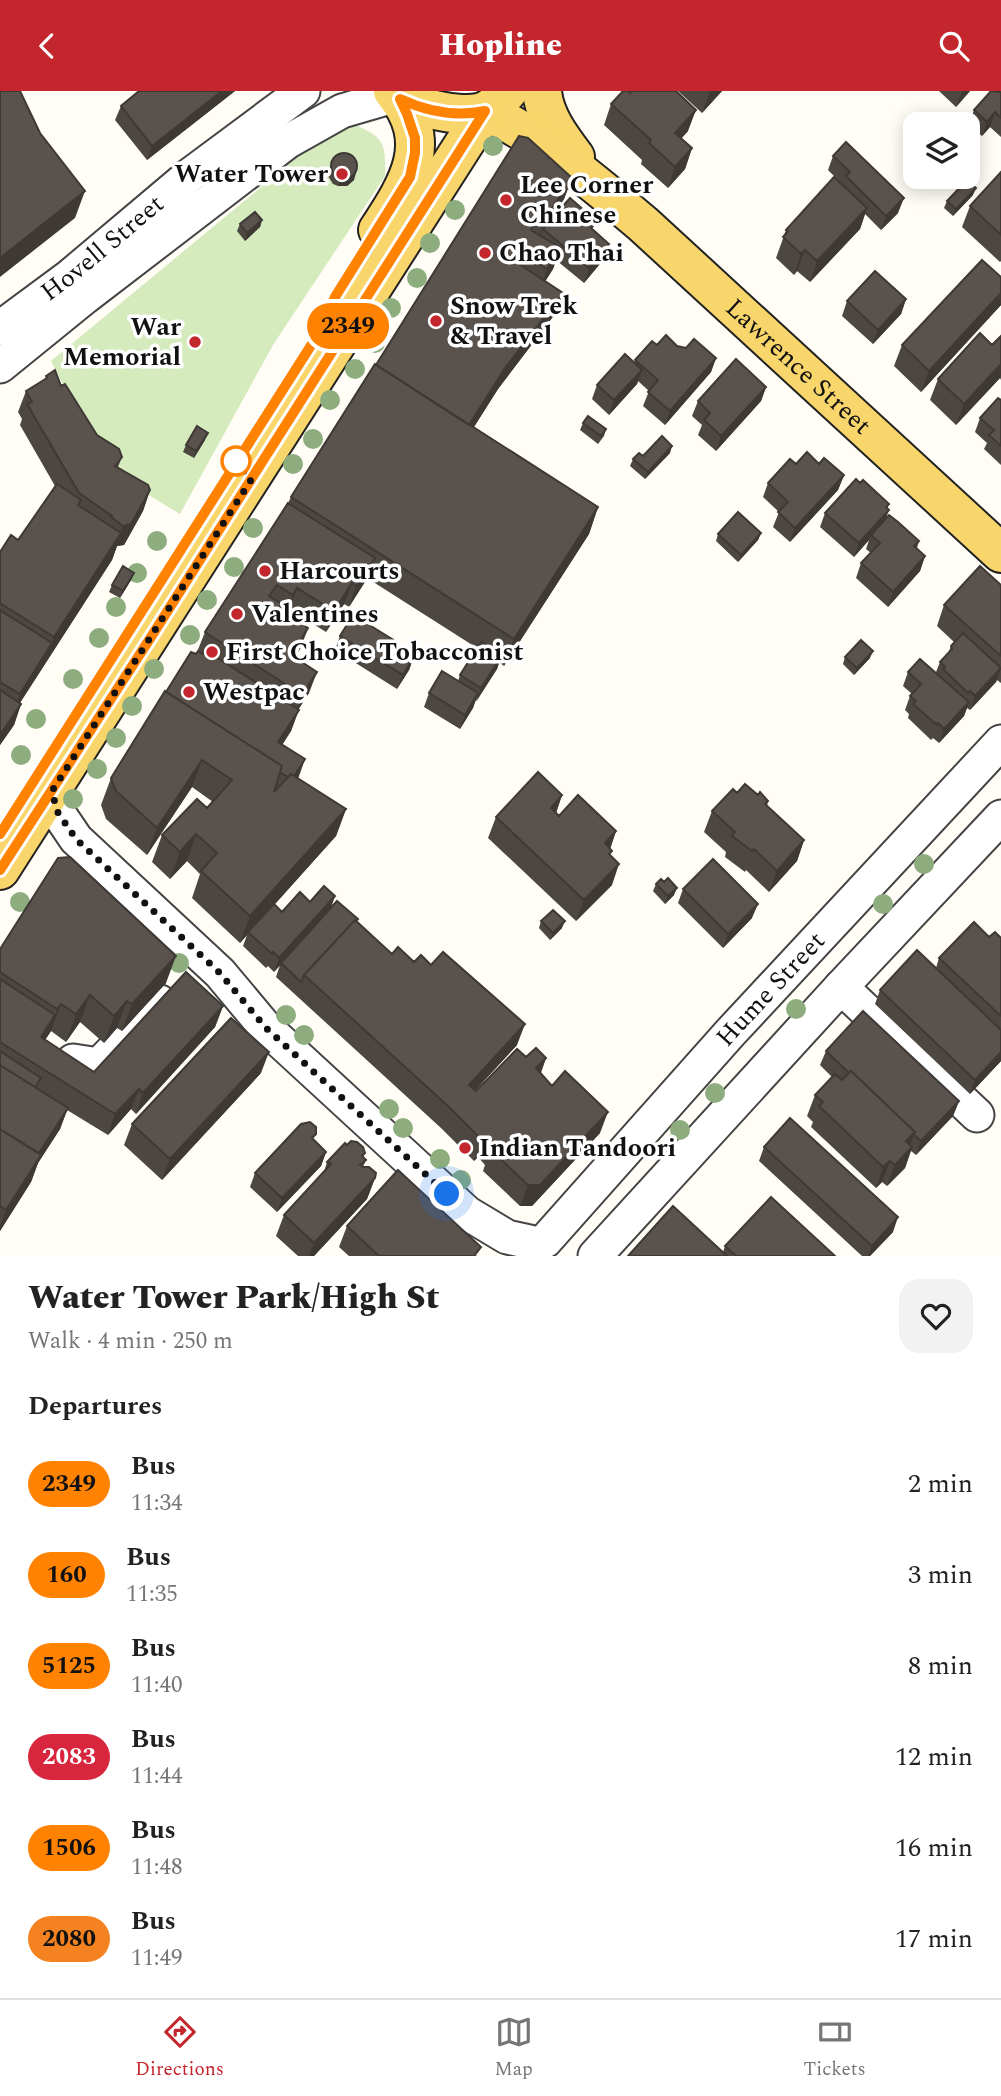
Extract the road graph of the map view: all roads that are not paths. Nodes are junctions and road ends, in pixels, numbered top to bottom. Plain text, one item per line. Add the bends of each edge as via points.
1 (303, 91) edge
2 (542, 91) edge
3 (396, 95) edge
4 (493, 104) edge
5 (595, 183) junction
6 (0, 328) edge
7 (0, 366) edge
8 (1001, 552) edge
9 (1001, 742) edge
10 (52, 791) junction
11 (1000, 821) edge
12 (0, 834) edge
13 (884, 867) junction
14 (0, 870) edge
15 (921, 901) junction
16 (203, 957) junction
17 (841, 987) junction
18 (73, 1061) edge
19 (680, 1092) junction
20 (977, 1115) dead end
21 (715, 1124) junction
22 (538, 1249) edge
23 (595, 1256) edge

1 - 6 street, Hovell Street via 190,174 69,277
2 - 5 main road, Lawrence Street via 553,125
3 - 4 main road via 414,106 448,112
3 - 7 street, Hovell Street via 342,111 287,142
3 - 12 main road via 415,138 406,184 335,297 317,336
4 - 5 main road, Lawrence Street
4 - 10 main road
5 - 8 main road, Lawrence Street
9 - 13 street, Hume Street
10 - 14 main road
10 - 16 street via 57,811 76,839
11 - 15 street, Hume Street
13 - 15 street
13 - 19 street, Hume Street
15 - 17 street, Hume Street
16 - 18 street via 99,1065
16 - 22 street via 266,1028 467,1213
17 - 20 street
17 - 21 street, Hume Street
19 - 21 street
19 - 22 street, Hume Street
21 - 23 street, Hume Street

